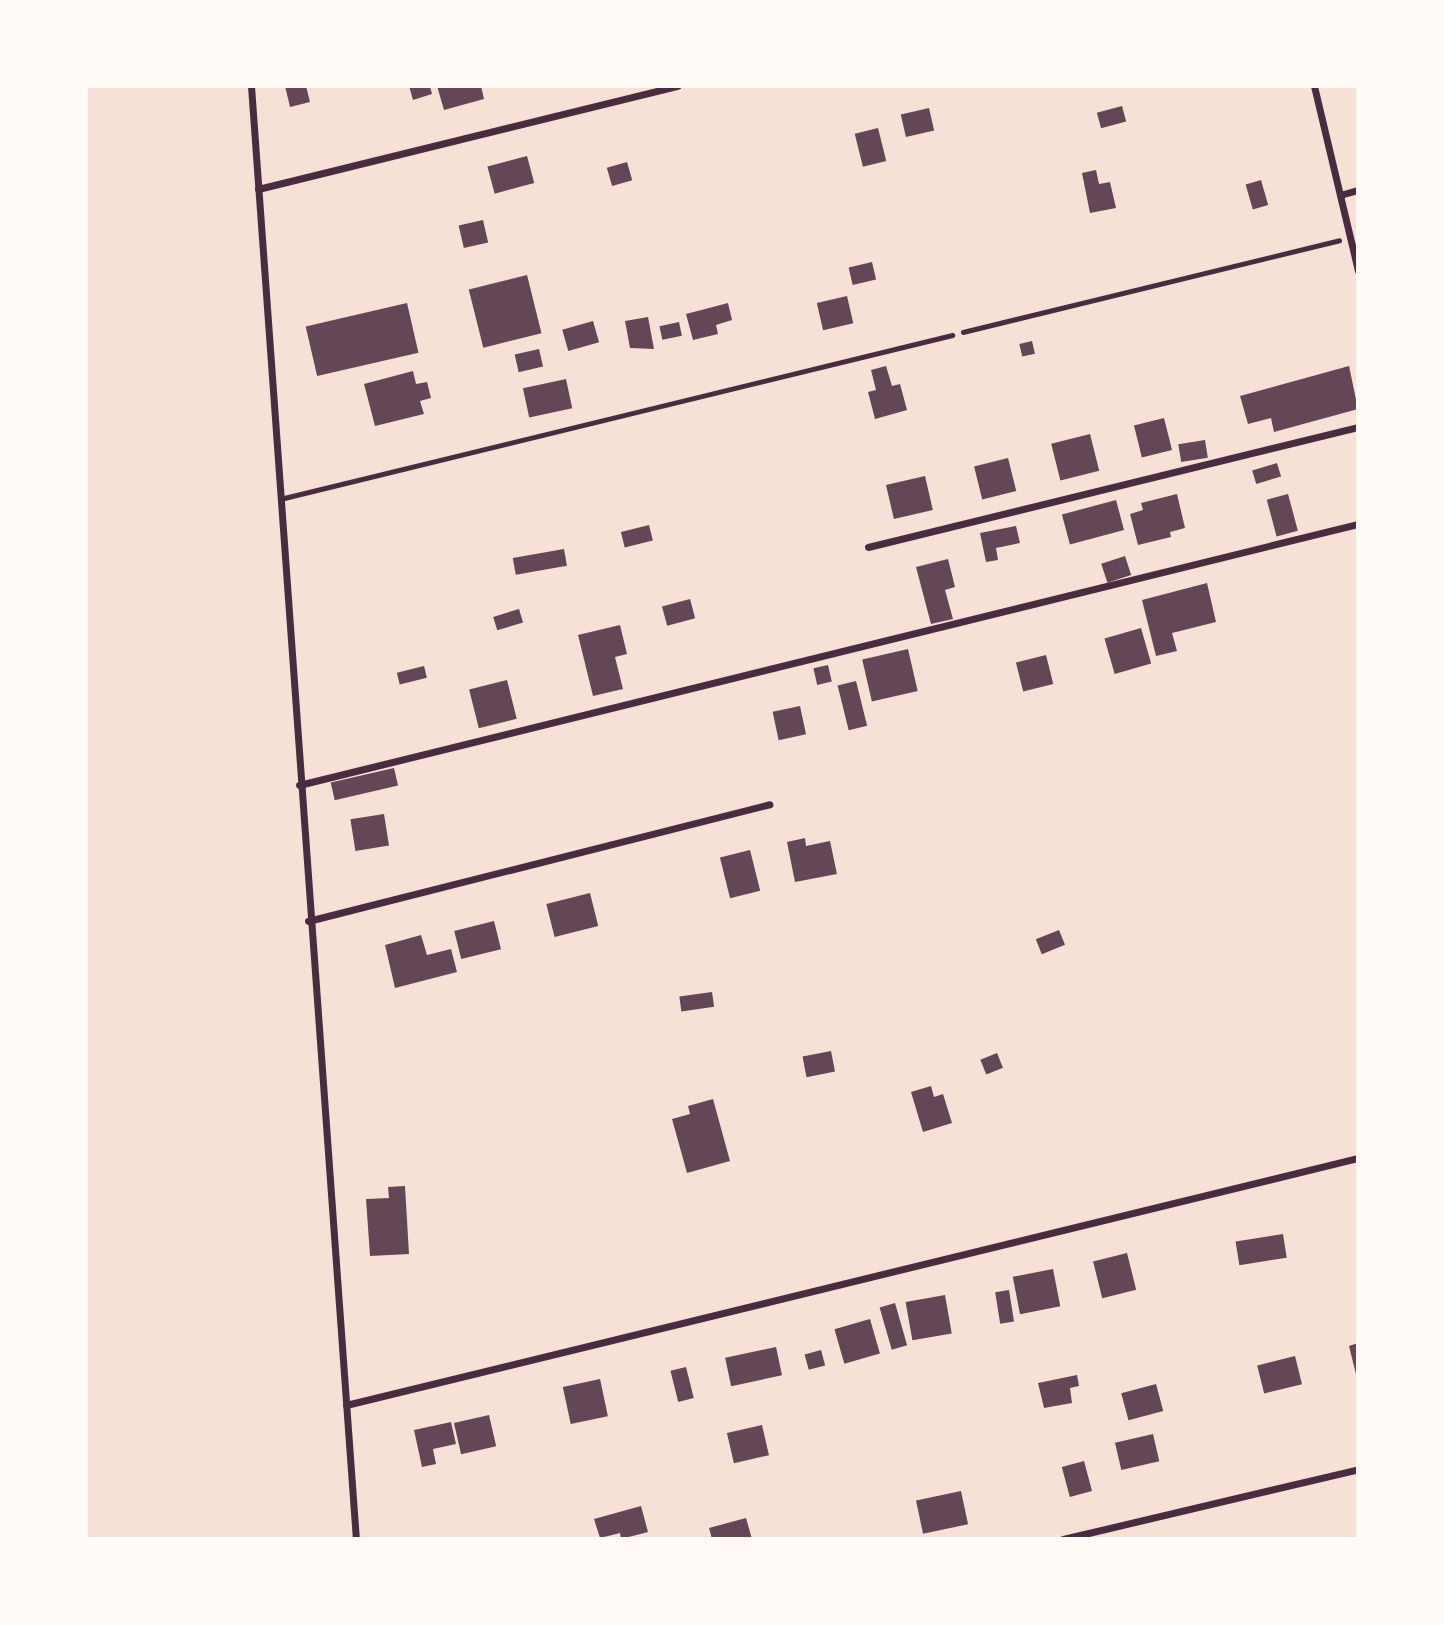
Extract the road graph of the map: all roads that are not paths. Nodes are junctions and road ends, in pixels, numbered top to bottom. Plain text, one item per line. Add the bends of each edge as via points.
1 (251, 86) edge
2 (677, 86) edge
3 (1314, 86) edge
4 (258, 189) junction
5 (1358, 190) edge
6 (1340, 195) junction
7 (1358, 271) edge
8 (952, 335) road end
9 (1358, 427) edge
10 (280, 499) junction
11 (1358, 524) edge
12 (868, 547) dead end
13 (299, 785) junction
14 (769, 804) dead end
15 (308, 921) junction
16 (1358, 1158) edge
17 (346, 1405) junction
18 (1358, 1469) edge
19 (356, 1539) edge
20 (1063, 1539) edge

1 - 4 street
2 - 4 street
3 - 6 street
4 - 10 street
5 - 6 street
6 - 7 street
8 - 10 lane
9 - 12 street
10 - 13 street
11 - 13 street
13 - 15 street
14 - 15 street
15 - 17 street
16 - 17 street
17 - 19 street
18 - 20 street

